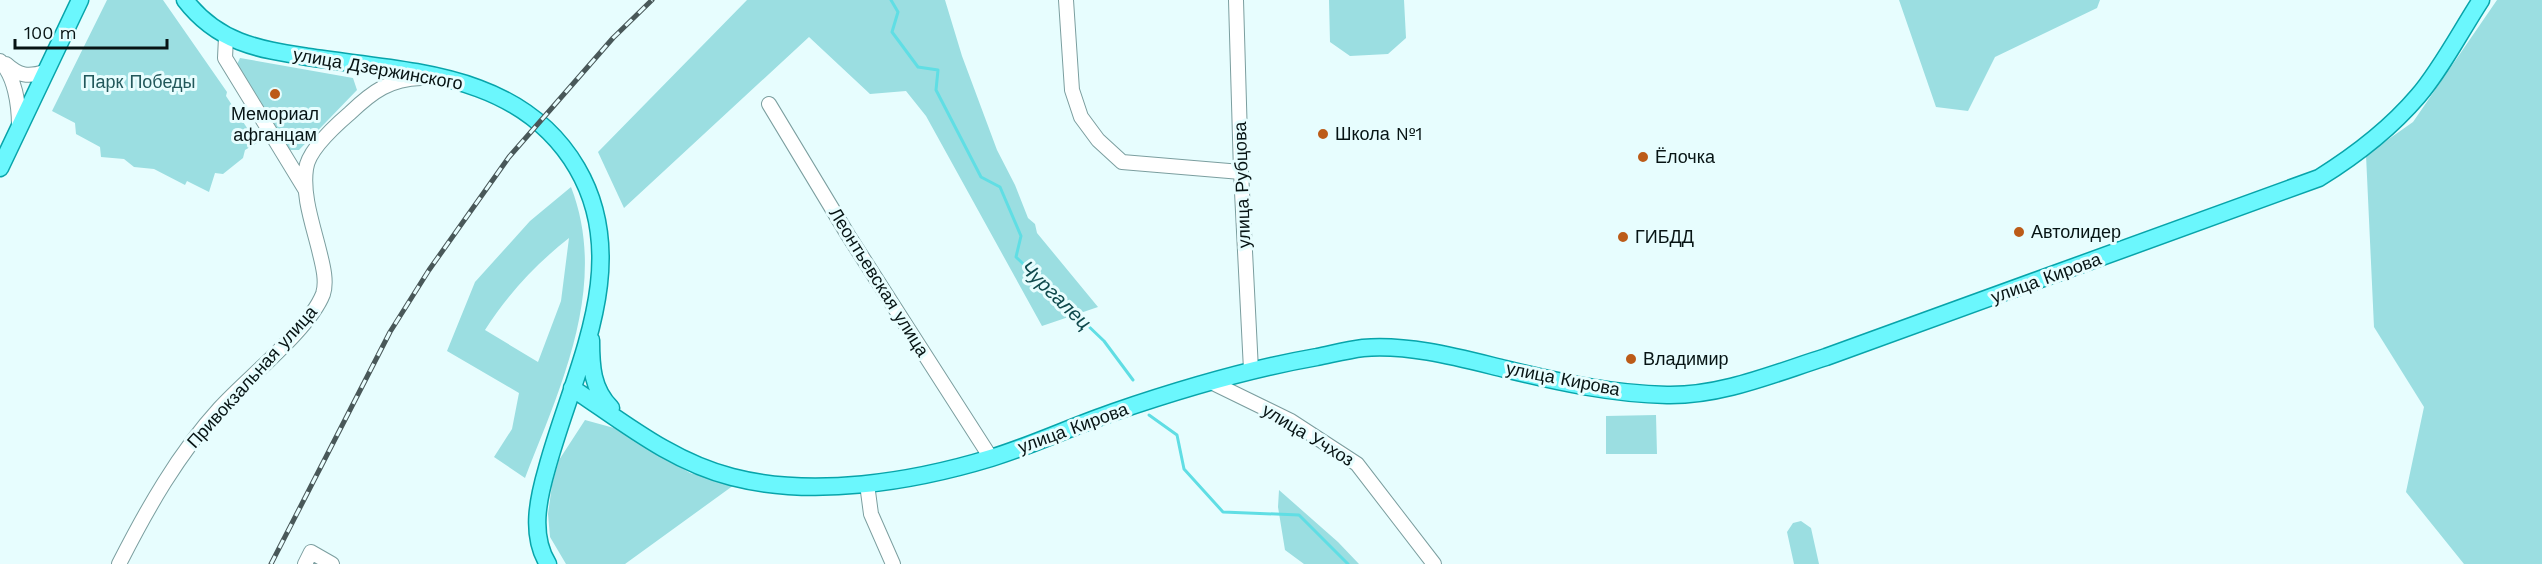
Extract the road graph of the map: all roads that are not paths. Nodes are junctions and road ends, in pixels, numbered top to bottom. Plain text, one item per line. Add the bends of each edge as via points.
1 (185, 0) edge
2 (1066, 0) edge
3 (1236, 0) edge
4 (2481, 0) edge
5 (80, 1) edge
6 (226, 37) junction
7 (1, 60) edge
8 (45, 72) junction
9 (441, 77) junction
10 (6, 81) edge
11 (769, 104) dead end
12 (19, 126) junction
13 (0, 168) edge
14 (1241, 172) junction
15 (306, 191) junction
16 (592, 327) junction
17 (1251, 370) junction
18 (1211, 381) junction
19 (572, 388) junction
20 (602, 408) junction
21 (561, 422) junction
22 (627, 425) junction
23 (991, 458) junction
24 (867, 484) junction
25 (308, 558) edge
26 (119, 564) edge
27 (332, 564) edge
28 (548, 564) edge
29 (893, 564) edge
30 (1434, 564) edge

1 - 6 main road, улица Дзержинского via 201,19
2 - 14 street via 1072,90 1082,117 1098,140 1122,162
3 - 14 street, улица Рубцова
4 - 17 main road, улица Кирова via 2419,95 2382,134 2319,178 1749,382 1701,394 1666,395 1594,388 1444,354 1363,348
5 - 8 main road
6 - 9 main road, улица Дзержинского via 276,52
6 - 15 street via 225,58
7 - 8 street via 15,73 30,76
7 - 10 street
8 - 12 main road
9 - 15 street, Привокзальная улица via 400,79 358,105 332,129 305,167
9 - 16 main road, улица Дзержинского via 488,90 524,110 553,135 578,170 595,206 602,247
10 - 12 street via 19,111
11 - 23 street, Леонтьевская улица
12 - 13 main road
14 - 17 street, улица Рубцова
15 - 26 street, Привокзальная улица via 324,268 324,291 316,307 194,438 137,526
16 - 19 main road, улица Дзержинского
16 - 22 main road via 593,377 598,392
17 - 18 main road, улица Кирова
18 - 23 main road, улица Кирова
18 - 30 street, улица Учхоз via 1291,421 1357,464
19 - 20 main road, улица Кирова
19 - 21 main road, улица Дзержинского
20 - 21 main road via 578,406
20 - 22 main road, улица Кирова
21 - 28 main road, улица Дзержинского via 538,507 538,542
22 - 24 main road, улица Кирова via 683,460 731,477 791,486
23 - 24 main road, улица Кирова
24 - 29 street via 871,514
25 - 27 street

